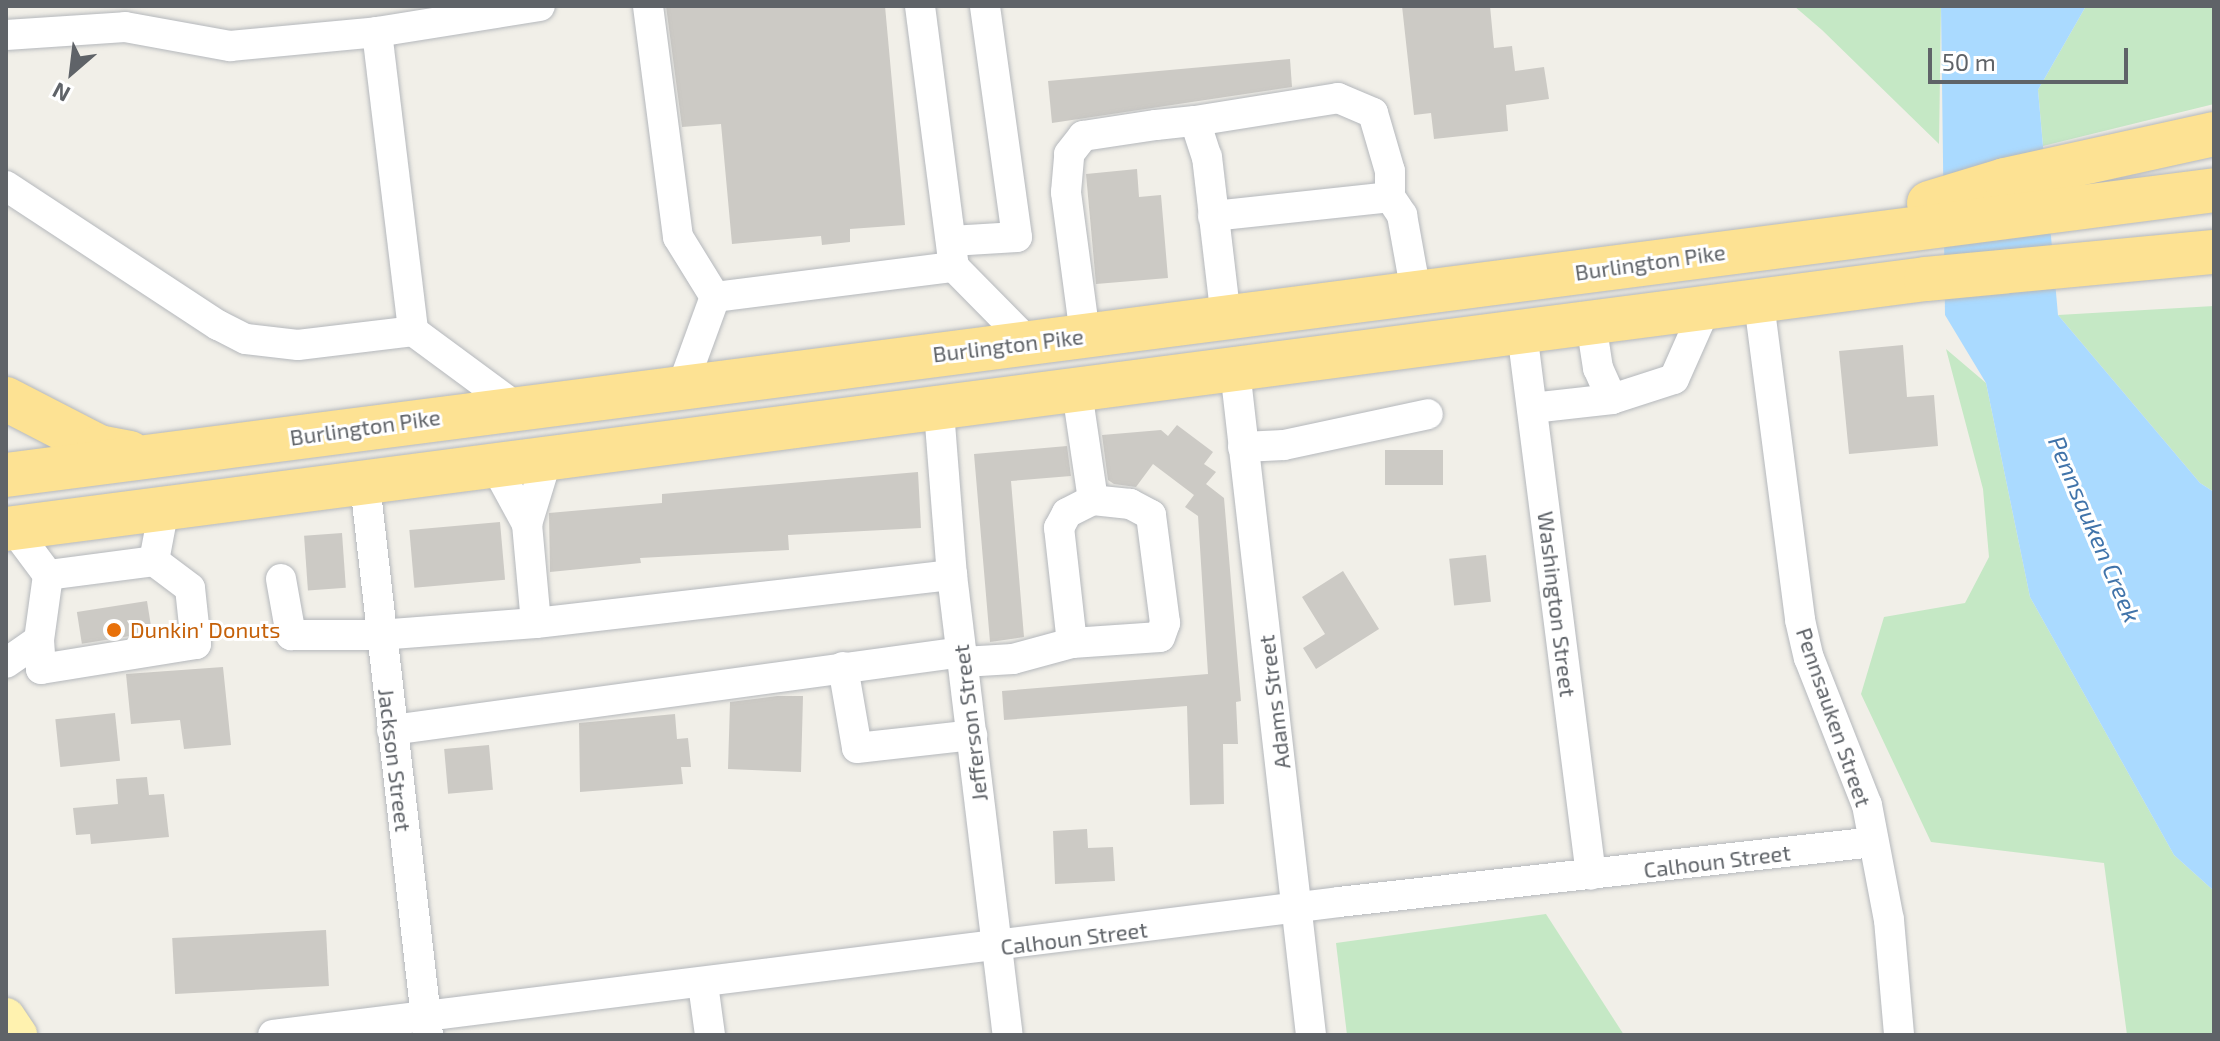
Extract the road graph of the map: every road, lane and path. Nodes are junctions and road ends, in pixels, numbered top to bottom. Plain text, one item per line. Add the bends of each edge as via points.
1 (540, 6) edge
2 (648, 6) edge
3 (920, 6) edge
4 (985, 6) edge
5 (510, 10) edge
6 (377, 32) junction
7 (6, 35) edge
8 (1195, 121) junction
9 (2214, 134) edge
10 (6, 186) edge
11 (2214, 190) edge
12 (1390, 197) junction
13 (2007, 197) junction
14 (1213, 216) junction
15 (952, 254) junction
16 (2206, 254) edge
17 (1416, 293) junction
18 (715, 297) junction
19 (1759, 303) junction
20 (1705, 309) junction
21 (1226, 318) junction
22 (1591, 323) junction
23 (413, 331) junction
24 (1522, 332) junction
25 (1085, 335) junction
26 (1028, 342) junction
27 (1235, 370) junction
28 (682, 387) junction
29 (1077, 391) junction
30 (6, 399) edge
31 (1612, 399) junction
32 (516, 407) junction
33 (1532, 408) junction
34 (939, 411) junction
35 (1428, 414) dead end
36 (1243, 447) junction
37 (147, 456) junction
38 (546, 462) junction
39 (497, 469) junction
40 (6, 475) edge
41 (365, 484) junction
42 (1093, 500) junction
43 (164, 508) junction
44 (527, 524) junction
45 (9, 528) edge
46 (154, 561) junction
47 (48, 575) junction
48 (952, 575) junction
49 (281, 579) dead end
50 (536, 623) junction
51 (379, 635) junction
52 (39, 640) junction
53 (1072, 643) junction
54 (962, 657) junction
55 (6, 663) edge
56 (843, 667) junction
57 (392, 730) junction
58 (972, 735) junction
59 (1874, 842) junction
60 (1591, 875) junction
61 (1298, 909) junction
62 (998, 948) junction
63 (703, 984) junction
64 (6, 1017) edge
65 (427, 1026) edge
66 (18, 1035) edge
67 (273, 1035) edge
68 (710, 1035) edge
69 (1008, 1035) edge
70 (1311, 1035) edge
71 (1899, 1035) edge

1 - 5 street
2 - 18 street via 678,237
3 - 15 street
4 - 15 street via 1017,237
5 - 6 street
6 - 7 street via 230,46 125,27
6 - 23 street
8 - 12 street via 1338,98 1373,113 1390,171
8 - 14 street via 1207,157
8 - 25 street via 1083,136 1069,154 1066,192
9 - 13 highway
10 - 23 street via 246,339 298,345
11 - 13 highway
12 - 14 street
12 - 17 street via 1402,215
13 - 17 highway, Burlington Pike via 1814,240
14 - 21 street
15 - 18 street
15 - 26 street
16 - 19 highway via 1926,279
17 - 21 highway, Burlington Pike
18 - 28 street
19 - 20 highway
19 - 59 street, Pennsauken Street via 1800,620 1813,669 1858,775
20 - 22 highway
20 - 31 street via 1674,379
21 - 25 highway, Burlington Pike
22 - 24 highway
22 - 31 street via 1598,368
23 - 32 street
24 - 27 highway
24 - 33 street, Washington Street
25 - 26 highway, Burlington Pike
26 - 28 highway, Burlington Pike
27 - 29 highway
27 - 36 street, Adams Street
28 - 32 highway, Burlington Pike
29 - 34 highway
29 - 42 street
30 - 37 highway via 99,447
31 - 33 street
32 - 37 highway, Burlington Pike
33 - 60 street, Washington Street
34 - 38 highway
34 - 48 street, Jefferson Street
35 - 36 street via 1284,445
36 - 61 street, Adams Street
37 - 40 highway, Burlington Pike
38 - 39 highway
38 - 44 street
39 - 41 highway
39 - 44 street
41 - 43 highway
41 - 51 street, Jackson Street
42 - 53 street via 1067,513 1059,528
42 - 53 street via 1130,504 1151,515 1165,623 1160,637
43 - 45 highway
43 - 46 street
44 - 50 street
45 - 47 street
46 - 47 street
46 - 52 street via 190,588 196,644 41,669
47 - 52 street
48 - 50 street
48 - 54 street, Jefferson Street
49 - 51 street via 291,635
50 - 51 street
51 - 57 street, Jackson Street
52 - 55 street
53 - 54 street via 1013,659
54 - 56 street
54 - 58 street, Jefferson Street
56 - 57 street
56 - 58 street via 857,748
57 - 65 street, Jackson Street
58 - 62 street, Jefferson Street
59 - 60 street, Calhoun Street
59 - 71 street, Pennsauken Street via 1889,920
60 - 61 street, Calhoun Street
61 - 62 street, Calhoun Street
61 - 70 street, Adams Street
62 - 63 street, Calhoun Street
62 - 69 street, Jefferson Street
63 - 65 street, Calhoun Street
63 - 68 street
64 - 66 main road
65 - 67 street, Calhoun Street

